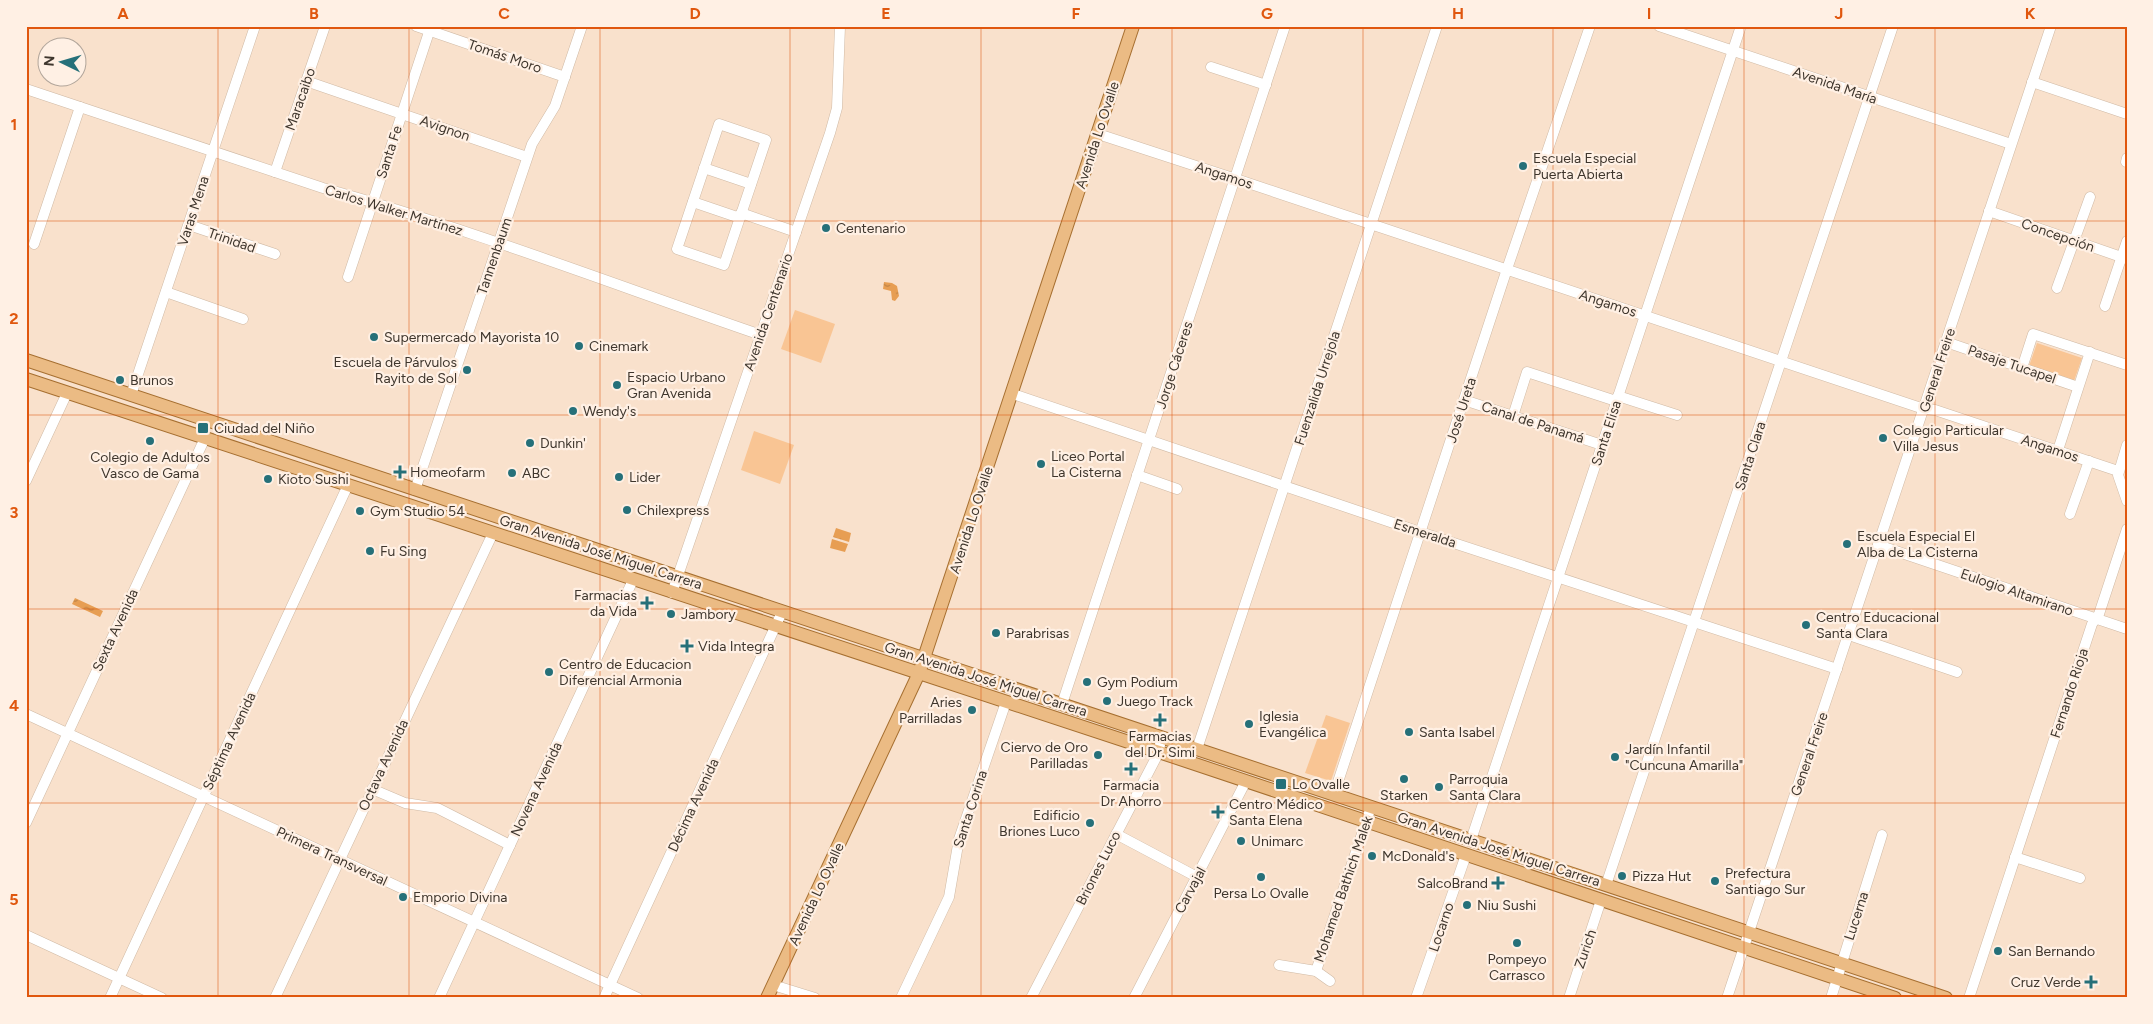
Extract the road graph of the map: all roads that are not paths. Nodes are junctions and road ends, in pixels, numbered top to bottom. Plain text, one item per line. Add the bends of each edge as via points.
1 (255, 26) edge
2 (325, 26) edge
3 (416, 26) edge
4 (582, 26) edge
5 (840, 26) edge
6 (1133, 26) edge
7 (1285, 26) edge
8 (1437, 26) edge
9 (1590, 26) edge
10 (1659, 26) edge
11 (1741, 26) edge
12 (1893, 26) edge
13 (2051, 26) edge
14 (430, 28) edge
15 (1733, 51) junction
16 (1211, 67) dead end
17 (565, 77) junction
18 (306, 81) junction
19 (2032, 82) junction
20 (1266, 85) junction
21 (26, 89) edge
22 (1870, 97) junction
23 (80, 107) junction
24 (402, 114) junction
25 (2127, 114) edge
26 (1098, 134) junction
27 (2011, 144) junction
28 (213, 151) junction
29 (528, 157) junction
30 (704, 168) junction
31 (275, 172) junction
32 (1235, 178) junction
33 (751, 184) junction
34 (2090, 198) dead end
35 (373, 201) junction
36 (693, 202) junction
37 (1989, 212) junction
38 (740, 215) junction
39 (1371, 224) junction
40 (189, 225) junction
41 (796, 232) junction
42 (2074, 240) junction
43 (2127, 241) edge
44 (34, 244) dead end
45 (498, 244) junction
46 (275, 254) dead end
47 (2124, 258) edge
48 (1507, 269) junction
49 (348, 277) dead end
50 (2057, 288) dead end
51 (166, 292) junction
52 (2105, 306) dead end
53 (1645, 315) junction
54 (243, 319) dead end
55 (760, 335) junction
56 (1946, 342) junction
57 (2090, 352) junction
58 (26, 360) edge
59 (1782, 361) junction
60 (2127, 365) edge
61 (2022, 368) junction
62 (26, 379) edge
63 (2078, 387) junction
64 (67, 393) junction
65 (1013, 394) junction
66 (131, 395) junction
67 (1617, 399) junction
68 (1464, 400) junction
69 (108, 406) junction
70 (1924, 409) junction
71 (1677, 415) dead end
72 (1513, 416) junction
73 (205, 438) junction
74 (1149, 440) junction
75 (2127, 444) edge
76 (1602, 445) junction
77 (2058, 450) junction
78 (2089, 461) junction
79 (2118, 471) junction
80 (366, 474) junction
81 (1137, 475) junction
82 (26, 481) edge
83 (348, 485) junction
84 (1284, 486) junction
85 (1178, 489) dead end
86 (415, 490) junction
87 (2127, 500) edge
88 (2070, 514) dead end
89 (2127, 529) edge
90 (1420, 532) junction
91 (493, 534) junction
92 (1878, 545) junction
93 (1558, 576) junction
94 (678, 578) junction
95 (633, 580) junction
96 (672, 593) junction
97 (782, 612) junction
98 (2095, 619) junction
99 (1695, 621) junction
100 (776, 627) junction
101 (2127, 629) edge
102 (1849, 635) junction
103 (925, 658) junction
104 (1838, 669) junction
105 (1957, 672) dead end
106 (919, 673) junction
107 (1006, 702) junction
108 (1062, 704) junction
109 (26, 714) edge
110 (1042, 714) junction
111 (68, 733) junction
112 (1162, 737) junction
113 (1197, 749) junction
114 (1159, 752) junction
115 (1246, 781) junction
116 (372, 789) junction
117 (1334, 794) junction
118 (203, 797) junction
119 (1371, 806) junction
120 (1366, 822) junction
121 (26, 823) edge
122 (1116, 834) junction
123 (1882, 835) dead end
124 (1471, 840) junction
125 (510, 844) junction
126 (1472, 857) junction
127 (2015, 857) junction
128 (338, 860) junction
129 (1197, 877) junction
130 (2080, 878) dead end
131 (1606, 885) junction
132 (1602, 900) junction
133 (474, 922) junction
134 (1749, 932) junction
135 (26, 935) edge
136 (1744, 948) junction
137 (1841, 963) junction
138 (1279, 965) dead end
139 (1316, 971) junction
140 (119, 978) junction
141 (1837, 979) junction
142 (1330, 982) dead end
143 (610, 985) junction
144 (773, 985) junction
145 (110, 998) edge
146 (162, 998) edge
147 (275, 998) edge
148 (439, 998) edge
149 (604, 998) edge
150 (638, 998) edge
151 (767, 998) edge
152 (815, 998) edge
153 (900, 998) edge
154 (1031, 998) edge
155 (1134, 998) edge
156 (1416, 998) edge
157 (1569, 998) edge
158 (1727, 998) edge
159 (1831, 998) edge
160 (1895, 998) edge
161 (1946, 998) edge
162 (1969, 998) edge

1 - 28 street, Varas Mena
2 - 18 street, Maracaibo
3 - 14 street, Tomás Moro
4 - 17 street, Tannenbaum
5 - 41 street, Avenida Centenario via 837,108
6 - 26 main road, Avenida Lo Ovalle
7 - 20 street, Jorge Cáceres
8 - 39 street, Fuenzalida Urrejola
9 - 48 street, José Ureta
10 - 15 street, Avenida María
11 - 15 street, Santa Elisa
12 - 22 street, Santa Clara
13 - 19 street, General Freire
14 - 17 street, Tomás Moro
14 - 24 street, Santa Fe
15 - 22 street, Avenida María
15 - 53 street, Santa Elisa
16 - 20 street
17 - 29 street, Tannenbaum
18 - 24 street, Avignon
18 - 31 street, Maracaibo
19 - 25 street
19 - 27 street, General Freire
20 - 32 street, Jorge Cáceres
21 - 23 street, Carlos Walker Martínez
22 - 27 street, Avenida María
22 - 59 street, Santa Clara
23 - 28 street, Carlos Walker Martínez
23 - 44 street
24 - 29 street, Avignon
24 - 35 street, Santa Fe
26 - 32 street, Angamos
26 - 65 main road, Avenida Lo Ovalle
27 - 37 street, General Freire
28 - 31 street, Carlos Walker Martínez
28 - 40 street, Varas Mena
29 - 45 street, Tannenbaum
30 - 33 street
30 - 33 street via 719,124 766,140
30 - 36 street
31 - 35 street, Carlos Walker Martínez
32 - 39 street, Angamos
32 - 74 street, Jorge Cáceres
33 - 38 street
34 - 42 street
35 - 45 street, Carlos Walker Martínez
35 - 49 street, Santa Fe
36 - 38 street
36 - 38 street via 677,249 724,265
37 - 42 street, Concepción
37 - 56 street, General Freire
38 - 41 street
39 - 48 street, Angamos
39 - 84 street, Fuenzalida Urrejola
40 - 46 street, Trinidad
40 - 51 street, Varas Mena
41 - 55 street, Avenida Centenario
42 - 47 street, Concepción
42 - 50 street
43 - 47 street
45 - 55 street, Carlos Walker Martínez
45 - 86 street, Tannenbaum
47 - 52 street
48 - 53 street, Angamos
48 - 68 street, José Ureta
51 - 54 street
51 - 66 street, Varas Mena
53 - 59 street, Angamos
53 - 67 street, Santa Elisa
55 - 94 street, Avenida Centenario
56 - 61 street, Pasaje Tucapel
56 - 70 street, General Freire
57 - 60 street
57 - 61 street via 2033,334
57 - 63 street
58 - 66 main road, Gran Avenida José Miguel Carrera
59 - 70 street, Angamos
59 - 99 street, Santa Clara
61 - 63 street, Pasaje Tucapel
62 - 64 main road, Gran Avenida José Miguel Carrera
63 - 77 street
64 - 69 main road, Gran Avenida José Miguel Carrera
64 - 82 street
65 - 74 street, Esmeralda
65 - 103 main road, Avenida Lo Ovalle
66 - 69 main road via 124,402
66 - 80 main road, Gran Avenida José Miguel Carrera
67 - 71 street
67 - 72 street via 1528,372
67 - 76 street, Santa Elisa
68 - 72 street, Canal de Panamá
68 - 90 street, José Ureta
69 - 73 main road, Gran Avenida José Miguel Carrera
70 - 77 street, Angamos
70 - 92 street, General Freire
72 - 76 street, Canal de Panamá
73 - 83 main road, Gran Avenida José Miguel Carrera
73 - 111 street, Sexta Avenida
74 - 81 street, Jorge Cáceres
74 - 84 street, Esmeralda
75 - 79 street
76 - 93 street, Santa Elisa
77 - 78 street, Angamos
78 - 79 street, Angamos
78 - 88 street
79 - 87 street
80 - 83 main road
80 - 86 main road, Gran Avenida José Miguel Carrera
81 - 85 street
81 - 108 street, Jorge Cáceres
83 - 91 main road, Gran Avenida José Miguel Carrera
83 - 118 street, Séptima Avenida
84 - 90 street, Esmeralda
84 - 113 street, Fuenzalida Urrejola
86 - 94 main road, Gran Avenida José Miguel Carrera
89 - 98 street, Fernando Rioja
90 - 93 street, Esmeralda
90 - 117 street, José Ureta
91 - 95 main road, Gran Avenida José Miguel Carrera
91 - 116 street, Octava Avenida
92 - 98 street, Eulogio Altamirano
92 - 102 street, General Freire
93 - 99 street, Esmeralda
93 - 124 street, Santa Elisa
94 - 96 street, Avenida Centenario
94 - 97 main road, Gran Avenida José Miguel Carrera
95 - 96 main road, Gran Avenida José Miguel Carrera
95 - 125 street, Novena Avenida
96 - 100 main road, Gran Avenida José Miguel Carrera
97 - 100 street, Décima Avenida
97 - 103 main road, Gran Avenida José Miguel Carrera
98 - 101 street, Eulogio Altamirano
98 - 127 street, Fernando Rioja
99 - 104 street, Esmeralda
99 - 131 street, Santa Clara
100 - 106 main road, Gran Avenida José Miguel Carrera
100 - 143 street, Décima Avenida
102 - 104 street, General Freire
102 - 105 street
103 - 106 main road, Avenida Lo Ovalle
103 - 108 main road, Gran Avenida José Miguel Carrera
104 - 134 street, General Freire
106 - 107 main road, Gran Avenida José Miguel Carrera
106 - 144 main road, Avenida Lo Ovalle
107 - 110 main road, Gran Avenida José Miguel Carrera
107 - 153 street, Santa Corina via 959,839 949,898
108 - 110 main road via 1052,712
108 - 112 main road, Gran Avenida José Miguel Carrera
109 - 111 street, Primera Transversal
110 - 114 main road, Gran Avenida José Miguel Carrera
111 - 118 street, Primera Transversal
111 - 121 street, Sexta Avenida
112 - 113 main road, Gran Avenida José Miguel Carrera
112 - 114 street, Briones Luco
113 - 117 main road, Gran Avenida José Miguel Carrera
114 - 115 main road, Gran Avenida José Miguel Carrera
114 - 122 street, Briones Luco
115 - 120 main road, Gran Avenida José Miguel Carrera
115 - 129 street, Carvajal
116 - 125 street via 405,803 437,808
116 - 128 street, Octava Avenida
117 - 119 main road, Gran Avenida José Miguel Carrera
118 - 128 street, Primera Transversal
118 - 140 street, Séptima Avenida
119 - 120 street, Mohamed Bathich Malek
119 - 124 main road, Gran Avenida José Miguel Carrera
120 - 126 main road, Gran Avenida José Miguel Carrera
120 - 139 street, Mohamed Bathich Malek
122 - 129 street
122 - 154 street, Briones Luco
123 - 137 street, Lucerna
124 - 126 main road
124 - 131 main road, Gran Avenida José Miguel Carrera
125 - 133 street, Novena Avenida
126 - 132 main road, Gran Avenida José Miguel Carrera
126 - 156 street, Locarno
127 - 130 street
127 - 162 street, Fernando Rioja
128 - 133 street, Primera Transversal
128 - 147 street, Octava Avenida
129 - 155 street, Carvajal
131 - 134 main road, Gran Avenida José Miguel Carrera
132 - 136 main road, Gran Avenida José Miguel Carrera
132 - 157 street, Zurich
133 - 143 street, Primera Transversal
133 - 148 street, Novena Avenida
134 - 136 street, General Freire
134 - 137 main road, Gran Avenida José Miguel Carrera
135 - 140 street
136 - 141 main road, Gran Avenida José Miguel Carrera
136 - 158 street, General Freire
137 - 141 street, Lucerna
137 - 161 main road, Gran Avenida José Miguel Carrera
138 - 139 street, Mohamed Bathich Malek
139 - 142 street, Mohamed Bathich Malek
140 - 145 street, Séptima Avenida
140 - 146 street
141 - 159 street, Lucerna
141 - 160 main road, Gran Avenida José Miguel Carrera
143 - 149 street, Décima Avenida
143 - 150 street, Primera Transversal
144 - 151 main road, Avenida Lo Ovalle
144 - 152 street

